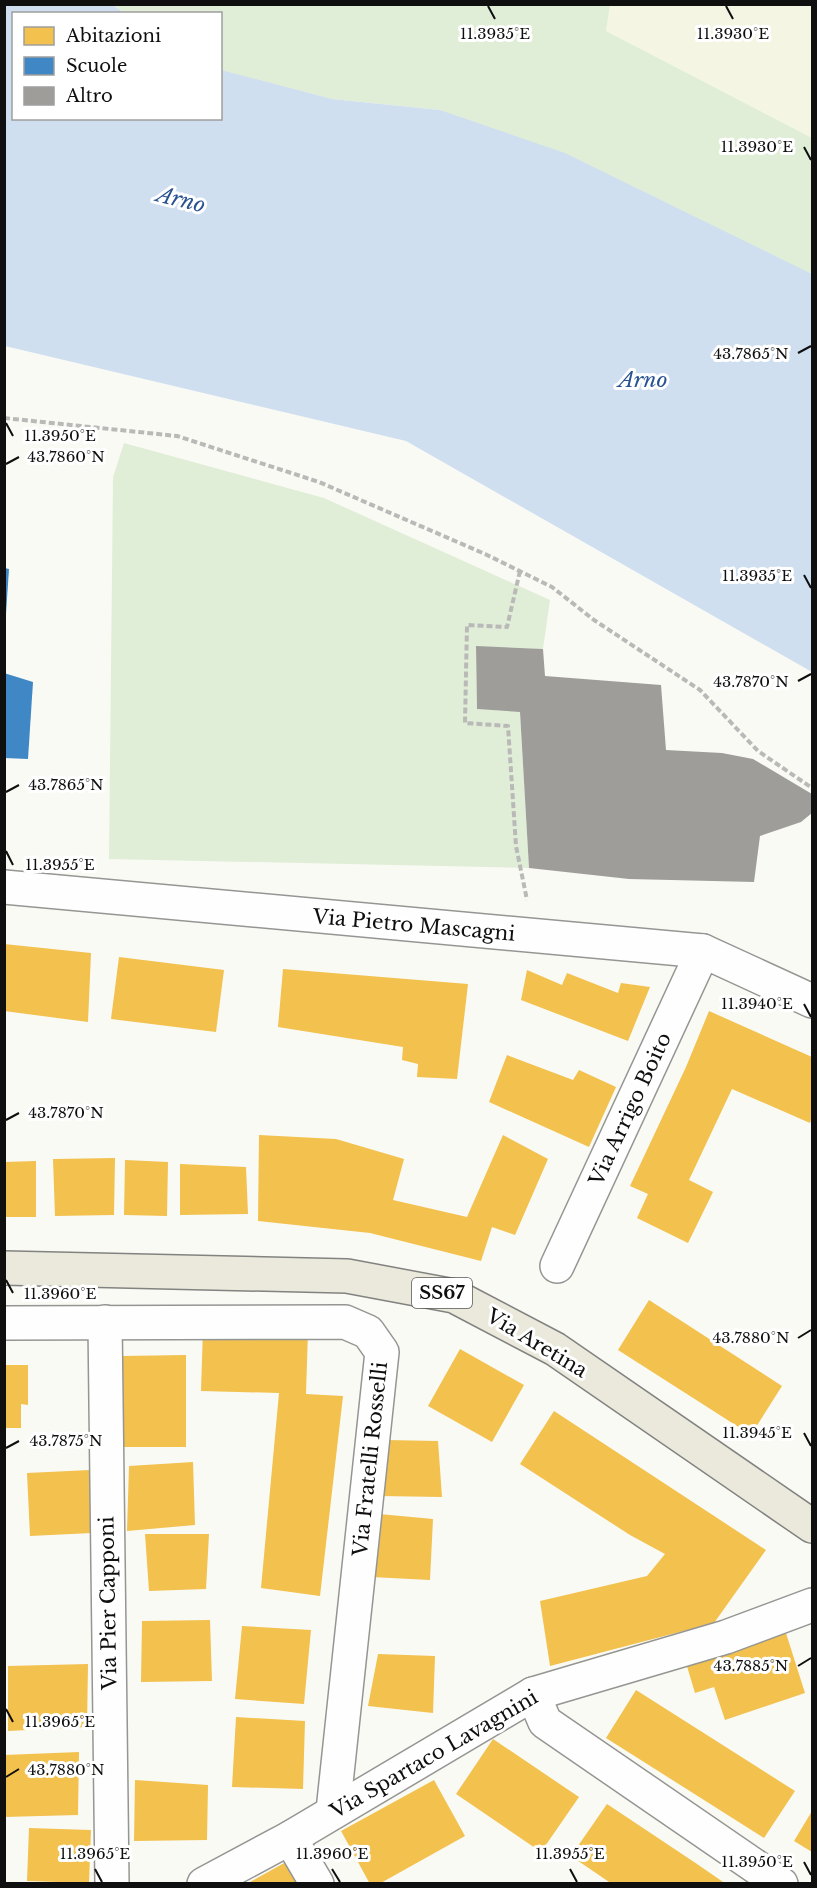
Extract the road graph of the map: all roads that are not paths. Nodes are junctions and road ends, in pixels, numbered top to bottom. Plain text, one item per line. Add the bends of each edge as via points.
1 (4, 887) edge
2 (703, 951) junction
3 (813, 1001) edge
4 (557, 1266) dead end
5 (4, 1268) edge
6 (105, 1322) junction
7 (4, 1323) edge
8 (813, 1526) edge
9 (813, 1605) edge
10 (533, 1694) junction
11 (333, 1811) junction
12 (290, 1838) junction
13 (112, 1884) edge
14 (204, 1884) edge
15 (318, 1884) edge
16 (782, 1884) edge

1 - 2 street, Via Pietro Mascagni
2 - 3 street, Via Pietro Mascagni
2 - 4 street, Via Arrigo Boito
5 - 8 main road, Via Aretina / SS67 via 347,1276 454,1296 555,1349
6 - 7 street, Via Fratelli Rosselli
6 - 11 street, Via Fratelli Rosselli via 345,1322 368,1332 382,1352
6 - 13 street, Via Pier Capponi
9 - 10 street, Via Spartaco Lavagnini via 726,1637
10 - 11 street, Via Spartaco Lavagnini
10 - 16 street via 545,1722
11 - 12 street, Via Spartaco Lavagnini
12 - 14 street, Via Spartaco Lavagnini
12 - 15 street

